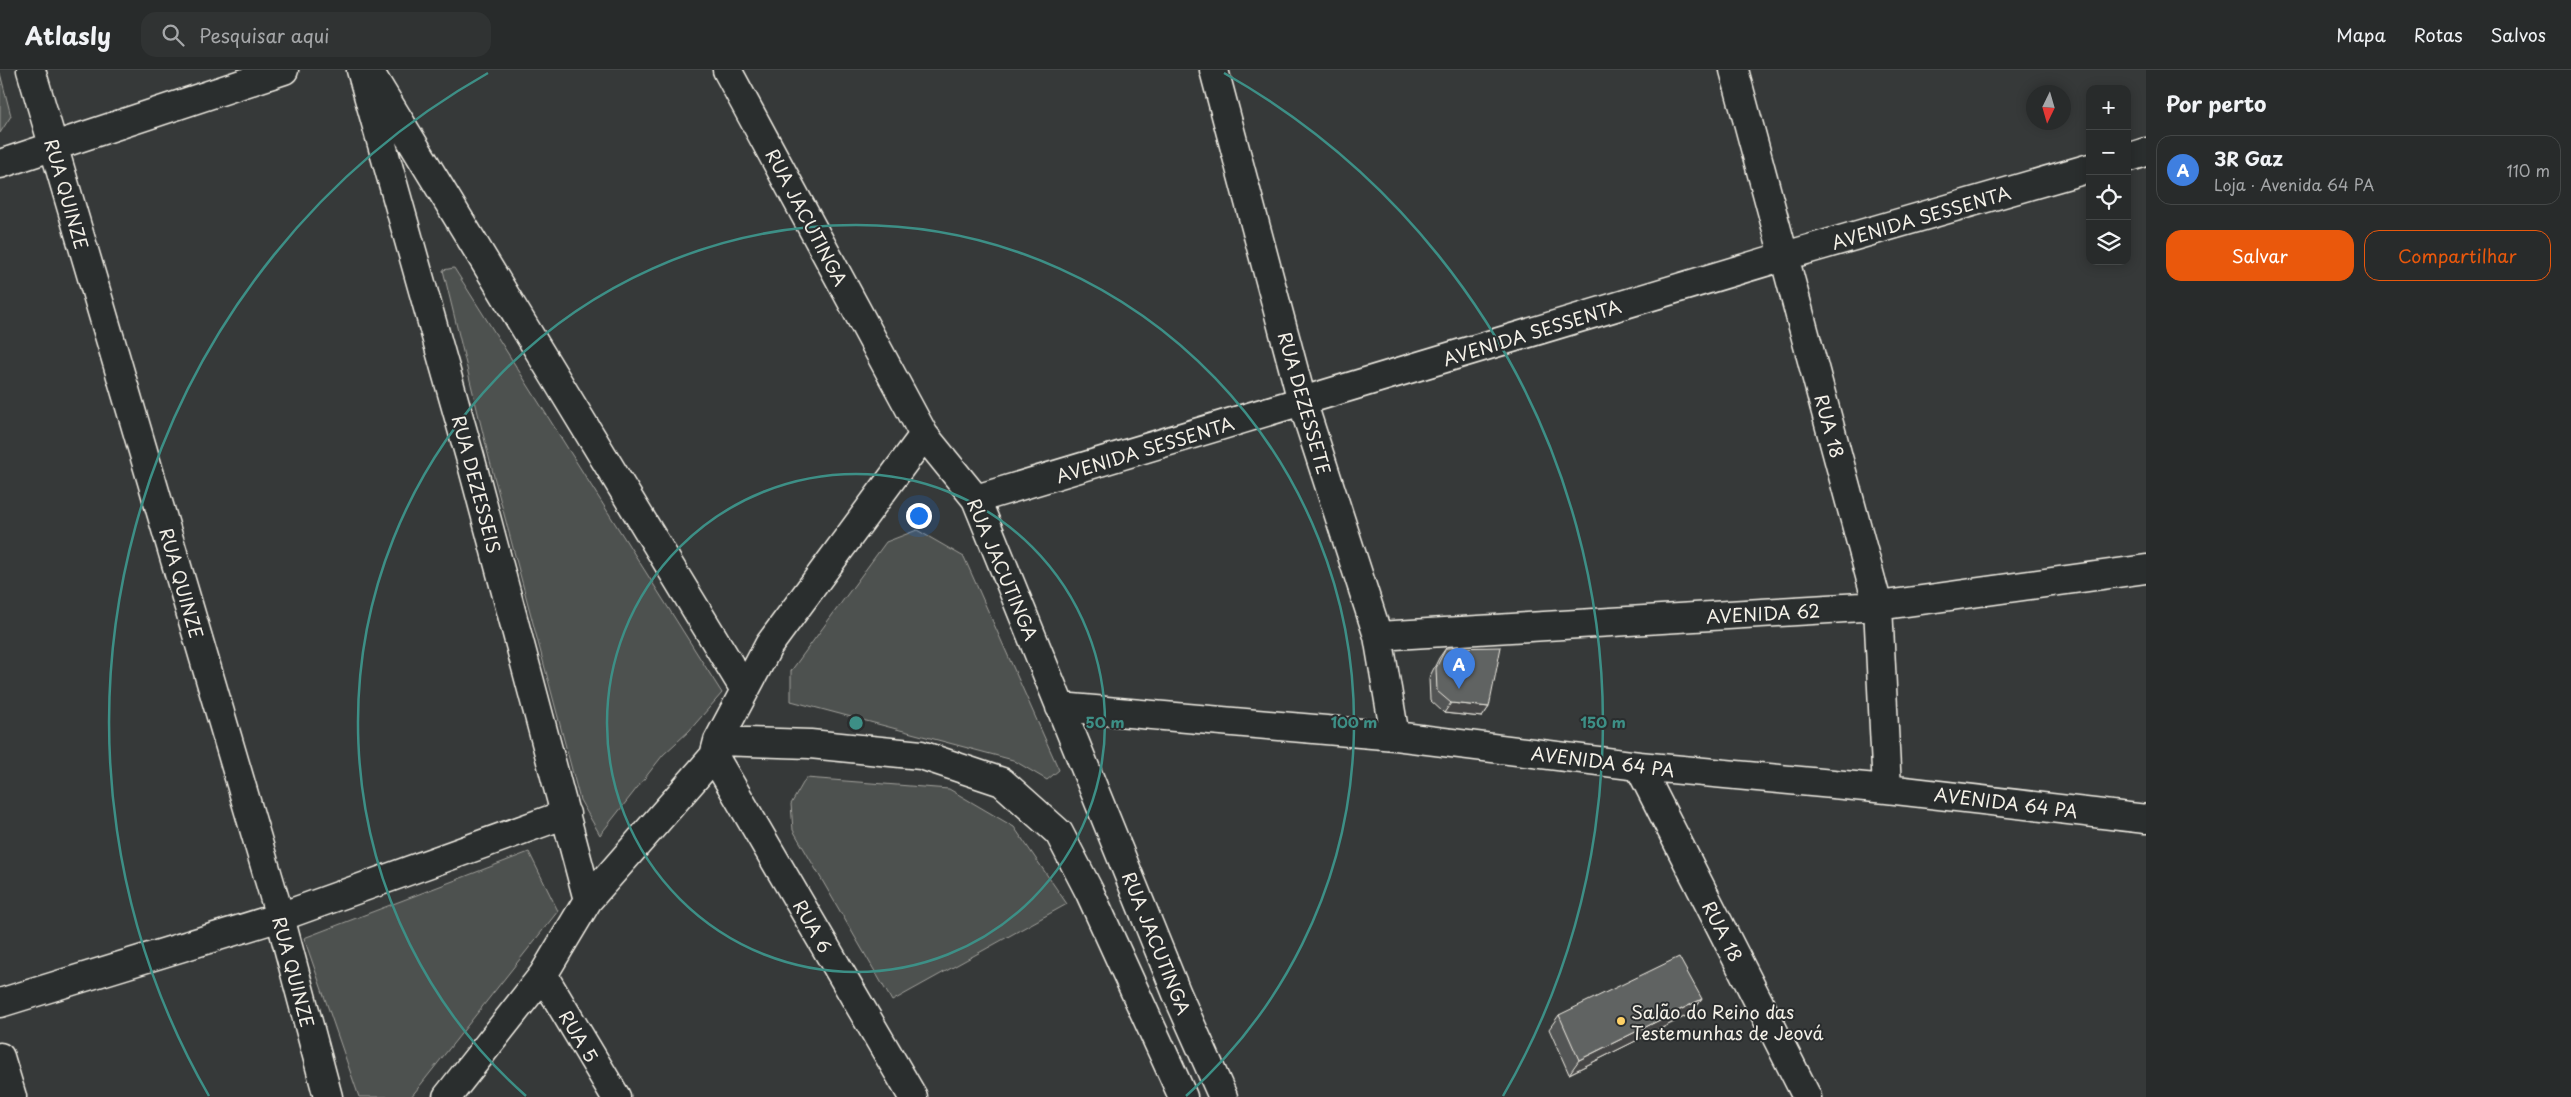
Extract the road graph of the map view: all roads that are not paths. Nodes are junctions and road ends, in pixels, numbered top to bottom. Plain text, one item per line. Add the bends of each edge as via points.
1 (31, 70) edge
2 (284, 70) edge
3 (361, 70) edge
4 (368, 70) edge
5 (727, 70) edge
6 (1214, 70) edge
7 (1734, 70) edge
8 (53, 148) junction
9 (2146, 152) edge
10 (2131, 157) edge
11 (0, 164) edge
12 (2086, 169) edge
13 (1785, 256) junction
14 (1302, 402) junction
15 (924, 435) junction
16 (976, 499) junction
17 (2146, 569) edge
18 (1878, 606) junction
19 (1378, 636) junction
20 (745, 690) junction
21 (1060, 707) junction
22 (1395, 736) junction
23 (716, 748) junction
24 (1639, 766) junction
25 (1887, 789) junction
26 (566, 814) junction
27 (2146, 819) edge
28 (588, 900) junction
29 (280, 917) junction
30 (543, 975) junction
31 (0, 1003) edge
32 (0, 1058) edge
33 (12, 1097) edge
34 (328, 1097) edge
35 (447, 1097) edge
36 (616, 1097) edge
37 (913, 1097) edge
38 (1183, 1097) edge
39 (1223, 1097) edge
40 (1807, 1097) edge

1 - 8 street, RUA QUINZE
2 - 8 street
3 - 26 street, RUA DEZESSEIS via 470,456
4 - 20 street
5 - 15 street, RUA JACUTINGA
6 - 14 street, RUA DEZESSETE
7 - 13 street, RUA 18
8 - 11 street
8 - 29 street, RUA QUINZE
9 - 10 street
12 - 13 street, AVENIDA SESSENTA
13 - 14 street, AVENIDA SESSENTA
13 - 18 street, RUA 18
14 - 16 street, AVENIDA SESSENTA
14 - 19 street, RUA DEZESSETE
15 - 16 street, RUA JACUTINGA
15 - 20 street via 769,645
16 - 21 street, RUA JACUTINGA
17 - 18 street, AVENIDA 62
18 - 19 street, AVENIDA 62
18 - 25 street, RUA 18
19 - 22 street, RUA DEZESSETE
20 - 23 street
21 - 22 street, AVENIDA 64 PA
21 - 39 street, RUA JACUTINGA via 1177,994
22 - 24 street, AVENIDA 64 PA
23 - 28 street
23 - 37 street, RUA 6
23 - 38 street via 810,744 921,756 1002,782 1059,833 1090,892
24 - 25 street, AVENIDA 64 PA
24 - 40 street, RUA 18
25 - 27 street, AVENIDA 64 PA
26 - 28 street, RUA DEZESSEIS
26 - 29 street
28 - 30 street
29 - 31 street
29 - 34 street, RUA QUINZE
30 - 35 street
30 - 36 street, RUA 5
32 - 33 street

